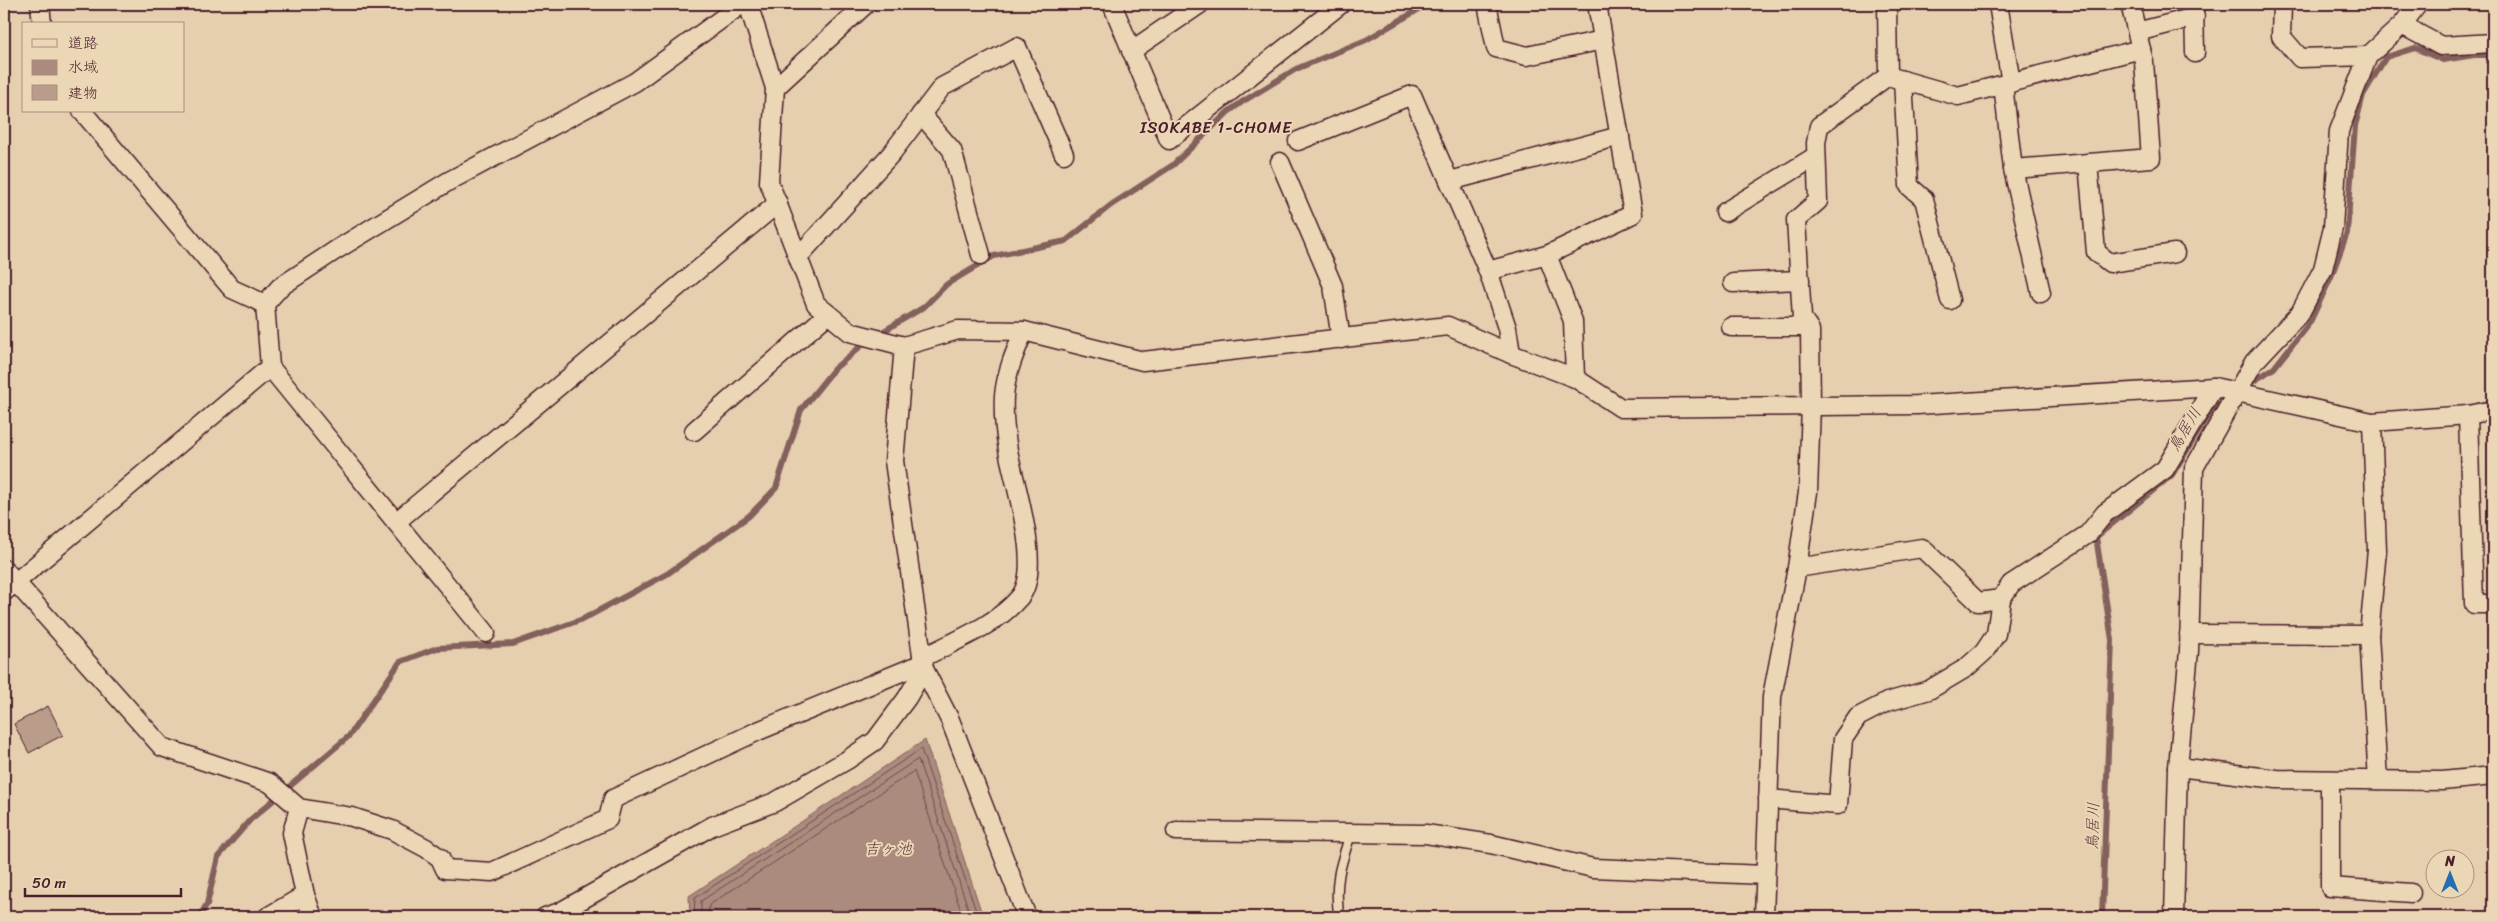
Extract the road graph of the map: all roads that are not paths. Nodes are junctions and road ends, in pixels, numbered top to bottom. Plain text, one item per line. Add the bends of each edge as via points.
1 (40, 4) edge
2 (742, 4) edge
3 (748, 4) edge
4 (866, 4) edge
5 (1112, 4) edge
6 (1200, 4) edge
7 (1341, 4) edge
8 (1487, 4) edge
9 (1597, 4) edge
10 (1887, 4) edge
11 (1998, 4) edge
12 (2130, 4) edge
13 (2282, 4) edge
14 (2418, 4) edge
15 (2194, 10) edge
16 (42, 22) edge
17 (2402, 25) junction
18 (1603, 40) junction
19 (2139, 41) junction
20 (2493, 43) edge
21 (1131, 51) junction
22 (2195, 53) dead end
23 (2368, 56) junction
24 (1895, 78) junction
25 (2007, 84) junction
26 (775, 88) junction
27 (83, 112) edge
28 (922, 114) junction
29 (1620, 136) junction
30 (1298, 141) dead end
31 (1064, 154) dead end
32 (1816, 156) junction
33 (1280, 162) dead end
34 (2088, 163) junction
35 (2013, 169) junction
36 (1450, 181) junction
37 (778, 203) junction
38 (1725, 212) dead end
39 (2175, 253) dead end
40 (981, 255) dead end
41 (1547, 255) junction
42 (799, 256) junction
43 (1488, 271) junction
44 (1800, 280) junction
45 (1732, 283) dead end
46 (2042, 293) dead end
47 (1950, 300) dead end
48 (265, 304) junction
49 (828, 314) junction
50 (1731, 327) dead end
51 (1808, 327) junction
52 (1024, 331) junction
53 (1341, 339) junction
54 (904, 346) junction
55 (1511, 354) junction
56 (270, 367) junction
57 (1574, 378) junction
58 (2214, 387) junction
59 (2238, 392) junction
60 (1811, 405) junction
61 (2493, 410) edge
62 (2468, 415) junction
63 (2372, 422) junction
64 (694, 431) dead end
65 (396, 522) junction
66 (1797, 568) junction
67 (8, 581) edge
68 (2001, 600) junction
69 (2493, 604) edge
70 (486, 633) dead end
71 (2189, 634) junction
72 (2369, 636) junction
73 (923, 663) junction
74 (2178, 767) junction
75 (2493, 776) edge
76 (2330, 780) junction
77 (2378, 780) junction
78 (1768, 799) junction
79 (299, 808) junction
80 (1176, 831) dead end
81 (1351, 833) junction
82 (1765, 874) junction
83 (2411, 893) dead end
84 (305, 895) junction
85 (555, 916) edge
86 (267, 917) edge
87 (313, 917) edge
88 (1027, 917) edge
89 (1338, 917) edge
90 (1764, 917) edge
91 (2174, 917) edge

1 - 16 street
2 - 48 street via 635,82 449,180 336,250 280,288
3 - 26 street
4 - 26 street
5 - 21 street
6 - 21 street
7 - 21 street via 1168,140
8 - 18 street via 1496,48 1527,56
9 - 18 street
10 - 24 street
11 - 25 street
12 - 19 street
13 - 23 street via 2281,36 2300,58
14 - 17 street
15 - 19 street
15 - 22 street
17 - 20 street via 2441,46
17 - 23 street
18 - 29 street
19 - 25 street
19 - 34 street via 2144,62 2151,158
23 - 59 street via 2339,131 2333,228 2323,270 2300,313 2254,362
24 - 25 street via 1958,96
24 - 32 street via 1819,126
24 - 47 street via 1909,186 1924,198
25 - 35 street
26 - 37 street via 769,182
27 - 48 street via 232,289
28 - 31 street via 942,87 1017,47
28 - 40 street via 952,150
28 - 42 street via 891,154
29 - 36 street
29 - 41 street via 1634,214
30 - 36 street via 1412,95
32 - 38 street
32 - 44 street via 1818,201 1796,220
33 - 53 street via 1334,286
34 - 35 street
34 - 39 street via 2096,252 2110,263
35 - 46 street
36 - 43 street
37 - 42 street
37 - 65 street
41 - 43 street
41 - 57 street via 1572,321
42 - 49 street via 816,304
43 - 55 street via 1507,328
44 - 45 street
44 - 51 street via 1802,318
48 - 56 street
49 - 54 street via 850,332
49 - 64 street
50 - 51 street
51 - 60 street
52 - 53 street via 1143,361
52 - 54 street via 958,330
52 - 73 street via 1009,368 1004,397 1007,448 1029,544 1029,570 1021,597 998,617
53 - 55 street via 1448,326
54 - 73 street via 894,461
55 - 57 street
56 - 65 street
56 - 67 street
57 - 60 street via 1621,408
58 - 59 street
58 - 60 street via 1917,405
58 - 68 street via 2164,469 2105,513 2088,534 2010,584
59 - 63 street
59 - 71 street via 2194,468
60 - 66 street via 1808,492
61 - 62 street
62 - 63 street
62 - 69 street via 2474,604
63 - 72 street via 2377,550
65 - 70 street
66 - 68 street via 1922,548 1978,602
66 - 78 street via 1772,697
67 - 79 street via 162,747 270,783
68 - 78 street via 1996,634 1984,652 1966,668 1929,690 1887,702 1858,717 1843,739 1838,805
71 - 72 street
71 - 74 street
72 - 77 street
73 - 79 street via 758,731 613,800 608,819 492,872 444,869 440,858 392,830 352,817
73 - 85 street via 907,698 875,741 775,802 712,826
73 - 88 street via 950,720
74 - 76 street via 2277,779
74 - 91 street
75 - 77 street via 2442,782
76 - 77 street
76 - 83 street via 2330,887
78 - 82 street
79 - 84 street via 292,833
80 - 81 street
81 - 82 street via 1426,834 1492,844 1593,868
81 - 89 lane via 1335,892
82 - 90 street
84 - 86 street
84 - 87 street

